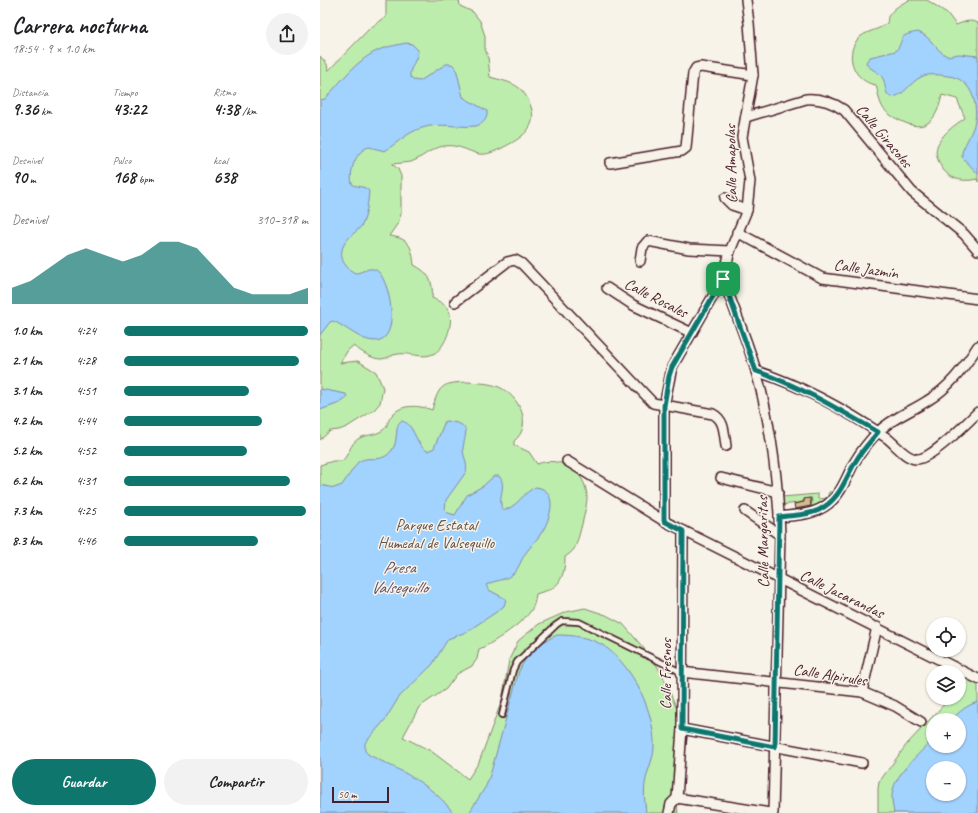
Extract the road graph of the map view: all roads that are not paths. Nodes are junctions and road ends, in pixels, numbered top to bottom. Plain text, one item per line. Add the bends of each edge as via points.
1 (746, 0) edge
2 (752, 75) junction
3 (746, 117) junction
4 (610, 163) dead end
5 (725, 198) dead end
6 (747, 210) junction
7 (737, 232) junction
8 (978, 250) edge
9 (730, 251) junction
10 (640, 261) dead end
11 (723, 279) junction
12 (607, 288) dead end
13 (978, 299) edge
14 (455, 302) dead end
15 (692, 333) junction
16 (978, 346) edge
17 (756, 371) junction
18 (664, 406) junction
19 (978, 412) edge
20 (878, 432) junction
21 (726, 446) dead end
22 (567, 461) dead end
23 (721, 478) dead end
24 (778, 492) junction
25 (745, 511) dead end
26 (779, 517) junction
27 (664, 521) junction
28 (683, 531) junction
29 (780, 535) junction
30 (779, 580) junction
31 (877, 627) junction
32 (681, 672) junction
33 (978, 679) edge
34 (777, 682) junction
35 (862, 692) junction
36 (502, 715) dead end
37 (921, 722) dead end
38 (682, 729) junction
39 (775, 747) junction
40 (862, 763) dead end
41 (677, 798) junction
42 (669, 813) edge
43 (771, 813) edge

1 - 2 street, Calle Amapolas via 750,23
2 - 3 street, Calle Amapolas
2 - 4 street via 696,68 693,73 686,148 682,151
3 - 6 street, Calle Amapolas via 742,137 750,181
3 - 8 street, Calle Girasoles via 806,98 820,99 836,105 844,110 912,192 964,234
5 - 6 street via 732,205
6 - 7 street, Calle Amapolas
7 - 9 street, Calle Amapolas
7 - 13 street, Calle Jazmín via 822,278
9 - 10 street via 689,249 648,241 642,248
9 - 11 street, Calle Amapolas
11 - 15 street, Calle Amapolas
11 - 17 street, Calle Margaritas
12 - 15 street, Calle Rosales via 633,305
14 - 18 street via 507,262 515,260 522,264 595,340 646,397 653,403
15 - 18 street, Calle Amapolas via 672,367
16 - 20 street via 957,376 941,392 904,412
17 - 20 street via 811,393
17 - 24 street, Calle Margaritas
18 - 21 street via 719,417
18 - 27 street, Calle Amapolas
19 - 20 street via 952,437 923,458 916,460
20 - 26 street via 858,457 839,493 829,503 808,514
22 - 27 street, Calle Jacarandas
23 - 24 street
24 - 26 street, Calle Margaritas
25 - 29 street
26 - 29 street, Calle Margaritas
27 - 28 street, Calle Jacarandas
28 - 30 street, Calle Jacarandas
28 - 32 street, Calle Fresnos
29 - 30 street, Calle Margaritas
30 - 31 street, Calle Jacarandas
30 - 34 street, Calle Margaritas
31 - 33 street, Calle Jacarandas
31 - 35 street
32 - 34 street, Calle Alpirules
32 - 36 lane, Calle Alpirules via 591,627 572,621 562,621 517,662
32 - 38 street, Calle Fresnos
34 - 35 street, Calle Alpirules
34 - 39 street, Calle Margaritas
35 - 37 street, Calle Alpirules via 895,706
38 - 39 street
38 - 41 street, Calle Fresnos
39 - 40 street
39 - 43 street, Calle Margaritas
41 - 42 street, Calle Fresnos via 671,804
41 - 43 street

